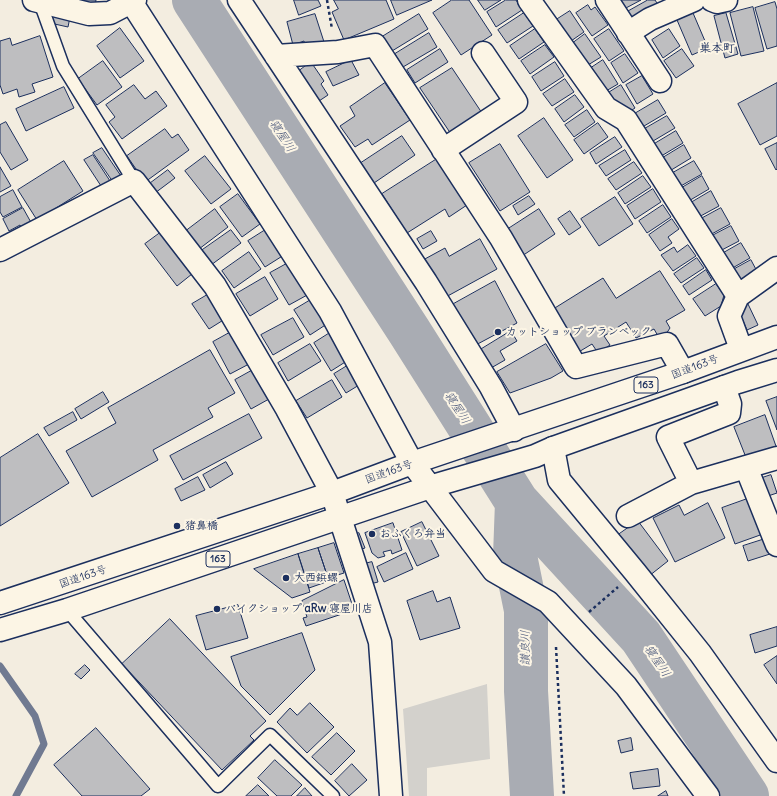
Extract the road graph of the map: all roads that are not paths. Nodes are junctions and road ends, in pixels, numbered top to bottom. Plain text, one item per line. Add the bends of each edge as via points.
1 (239, 0) edge
2 (606, 0) edge
3 (694, 0) edge
4 (712, 0) edge
5 (726, 0) edge
6 (37, 1) edge
7 (132, 1) edge
8 (534, 1) edge
9 (628, 33) junction
10 (483, 53) dead end
11 (276, 56) junction
12 (660, 81) dead end
13 (443, 150) junction
14 (134, 181) junction
15 (2, 244) edge
16 (777, 268) edge
17 (738, 296) junction
18 (777, 337) edge
19 (741, 349) junction
20 (777, 370) edge
21 (684, 372) junction
22 (724, 387) junction
23 (514, 430) junction
24 (544, 452) junction
25 (777, 458) edge
26 (412, 463) junction
27 (746, 467) junction
28 (691, 483) junction
29 (433, 486) junction
30 (332, 493) junction
31 (628, 516) dead end
32 (340, 518) junction
33 (777, 544) edge
34 (0, 603) edge
35 (67, 610) junction
36 (0, 630) edge
37 (777, 760) edge
38 (332, 796) edge
39 (391, 796) edge
40 (708, 796) edge

1 - 11 main road
2 - 9 main road
3 - 9 main road via 650,18
4 - 5 main road
6 - 7 main road via 89,14 110,13
6 - 14 lane via 63,66
7 - 26 main road via 330,311
8 - 17 main road via 606,108 626,120
9 - 12 main road
10 - 13 main road via 516,102
11 - 13 main road via 338,52 375,45
11 - 23 main road via 426,282 491,387
13 - 21 main road via 501,238 576,367 667,344
14 - 15 main road
14 - 30 main road via 215,286 287,409
16 - 17 main road
17 - 19 main road via 729,316
18 - 19 main road, 国道163号 / 163
19 - 21 main road, 国道163号 / 163
20 - 22 main road, 163
21 - 23 main road, 国道163号 / 163
22 - 24 main road, 163
22 - 28 main road via 730,404 729,414 668,437
23 - 26 main road, 国道163号 / 163
24 - 29 main road, 163
24 - 37 main road via 558,480 700,653
25 - 27 main road
26 - 29 main road
26 - 30 main road, 国道163号 / 163
27 - 28 main road
27 - 33 main road
28 - 31 main road
29 - 32 main road, 163
29 - 40 main road via 494,571 548,602 577,623
30 - 32 main road
30 - 34 main road, 国道163号 / 163
32 - 35 main road, 163
32 - 39 main road via 380,642
35 - 36 main road, 163
35 - 38 lane via 218,786 270,735

